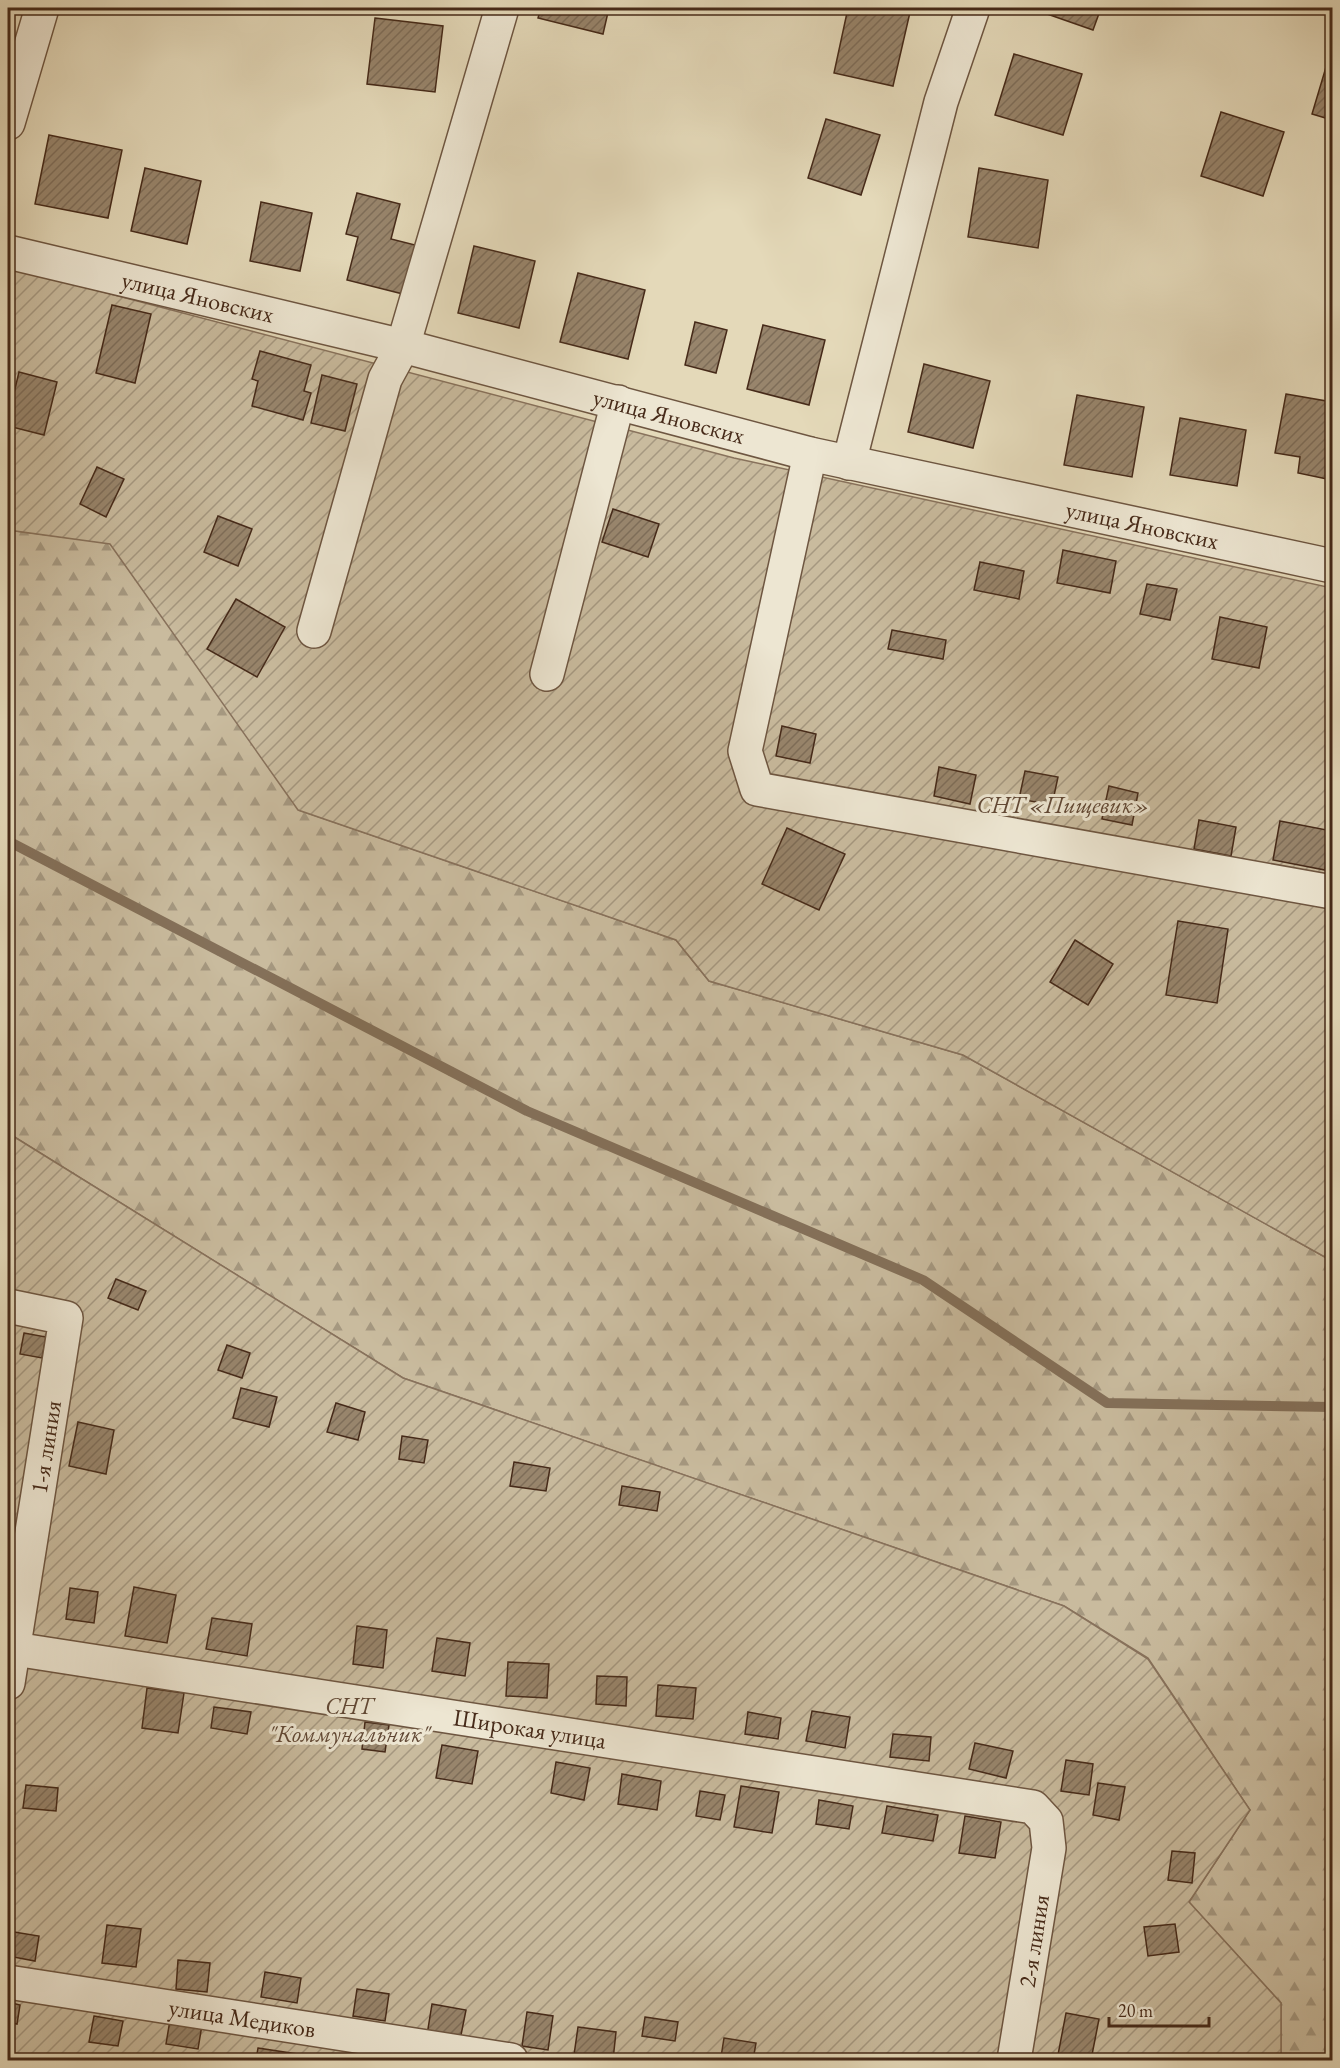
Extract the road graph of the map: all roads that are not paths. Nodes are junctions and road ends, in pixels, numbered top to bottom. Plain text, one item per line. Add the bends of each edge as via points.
1 (42, 8) edge
2 (502, 8) edge
3 (974, 8) edge
4 (8, 123) edge
5 (8, 252) edge
6 (403, 346) junction
7 (618, 402) junction
8 (810, 454) junction
9 (849, 463) junction
10 (1332, 566) edge
11 (314, 631) dead end
12 (547, 674) dead end
13 (1332, 892) edge
14 (8, 1306) edge
15 (10, 1649) edge
16 (8, 1683) edge
17 (1047, 1821) joint
18 (8, 1982) edge
19 (511, 2061) edge
20 (1014, 2061) edge

1 - 4 street
2 - 6 street
3 - 9 street via 941,102
5 - 6 street, улица Яновских
6 - 7 street, улица Яновских
6 - 11 street via 385,379
7 - 8 street, улица Яновских
7 - 12 street
8 - 9 street, улица Яновских
8 - 13 street via 745,751 757,789
9 - 10 street, улица Яновских
14 - 15 street, 1-я линия via 66,1318
15 - 16 street, 1-я линия
15 - 17 street, Широкая улица via 1033,1807
17 - 20 street, 2-я линия via 1049,1848
18 - 19 street, улица Медиков

